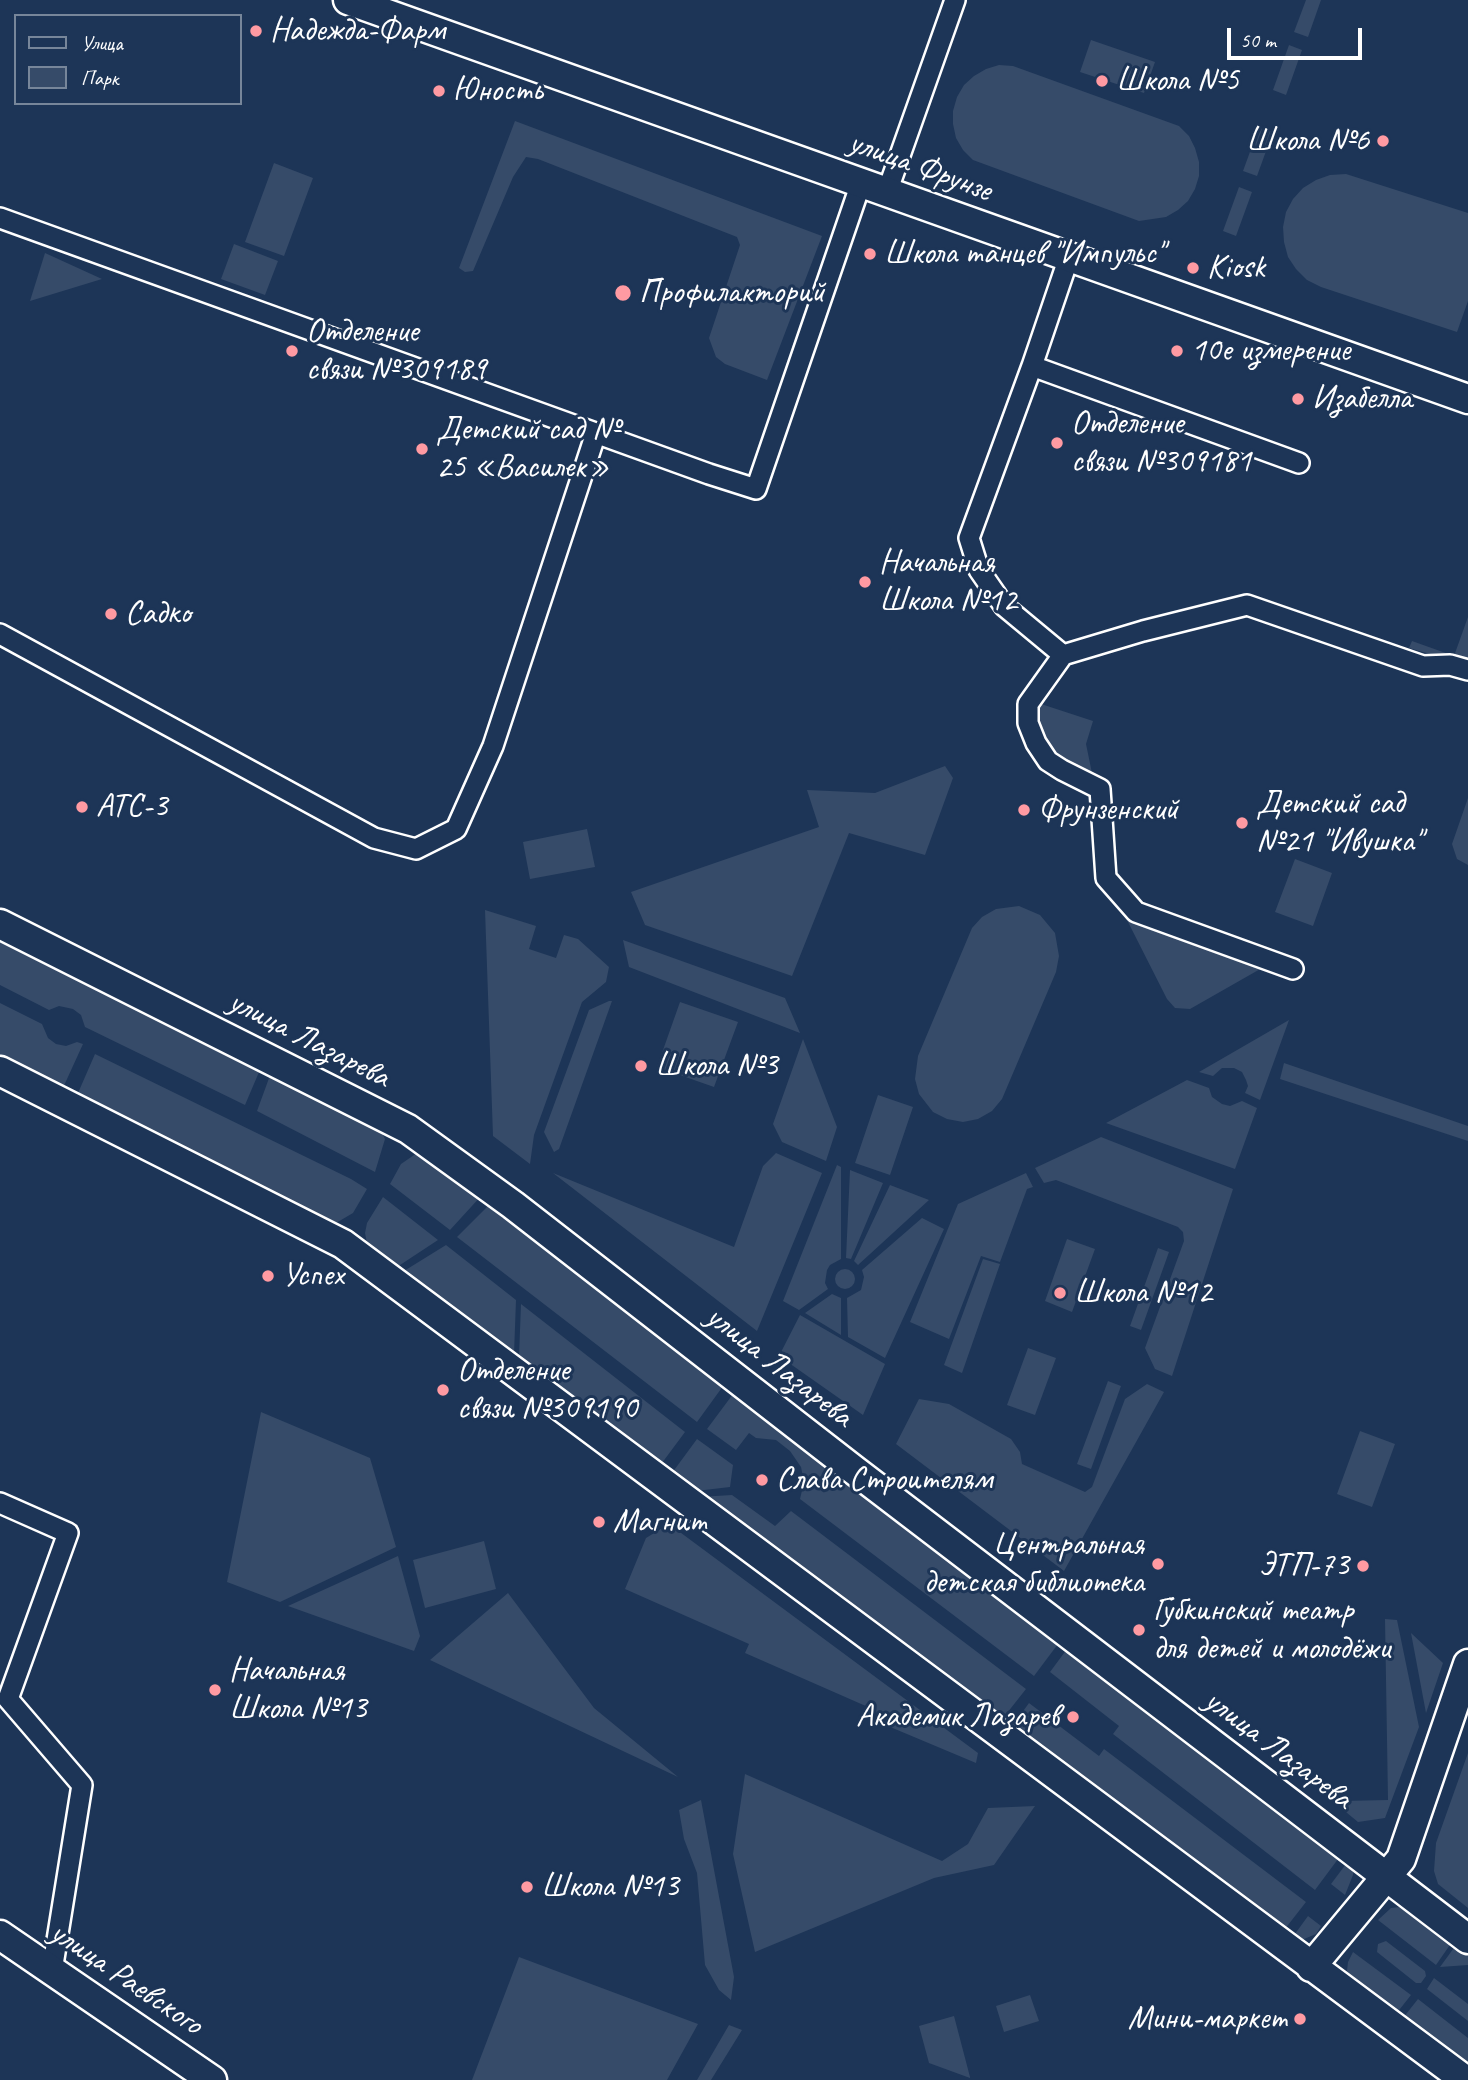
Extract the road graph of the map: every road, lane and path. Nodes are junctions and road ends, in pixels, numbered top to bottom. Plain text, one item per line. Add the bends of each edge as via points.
1 (348, 0) edge
2 (955, 0) edge
3 (861, 183) junction
4 (887, 192) junction
5 (0, 218) edge
6 (1069, 257) junction
7 (1032, 366) junction
8 (1468, 399) edge
9 (596, 433) junction
10 (1299, 463) dead end
11 (0, 634) edge
12 (1062, 655) junction
13 (1468, 670) edge
14 (0, 924) edge
15 (1293, 969) dead end
16 (0, 1071) edge
17 (0, 1503) edge
18 (1468, 1664) edge
19 (1387, 1877) junction
20 (0, 1935) edge
21 (1468, 1939) edge
22 (1311, 1967) junction
23 (52, 1970) junction
24 (212, 2080) edge
25 (1465, 2080) edge

1 - 3 main road, улица Фрунзе
2 - 4 street
3 - 4 main road, улица Фрунзе
3 - 9 street via 756,489
4 - 6 main road, улица Фрунзе
5 - 9 street
6 - 7 street
6 - 8 main road, улица Фрунзе
7 - 10 street
7 - 12 street via 969,538 979,570 1004,606
9 - 11 street via 493,746 456,829 416,849 374,838
12 - 13 street via 1247,606 1423,666
12 - 15 street via 1028,704 1028,723 1048,761 1100,789 1107,878 1136,912
14 - 19 main road, улица Лазарева via 408,1129
16 - 22 main road via 343,1244
17 - 23 street via 68,1533 8,1699 82,1784
18 - 19 main road via 1401,1858
19 - 21 main road, улица Лазарева
19 - 22 main road
20 - 23 main road, улица Раевского
22 - 25 main road
23 - 24 main road, улица Раевского

